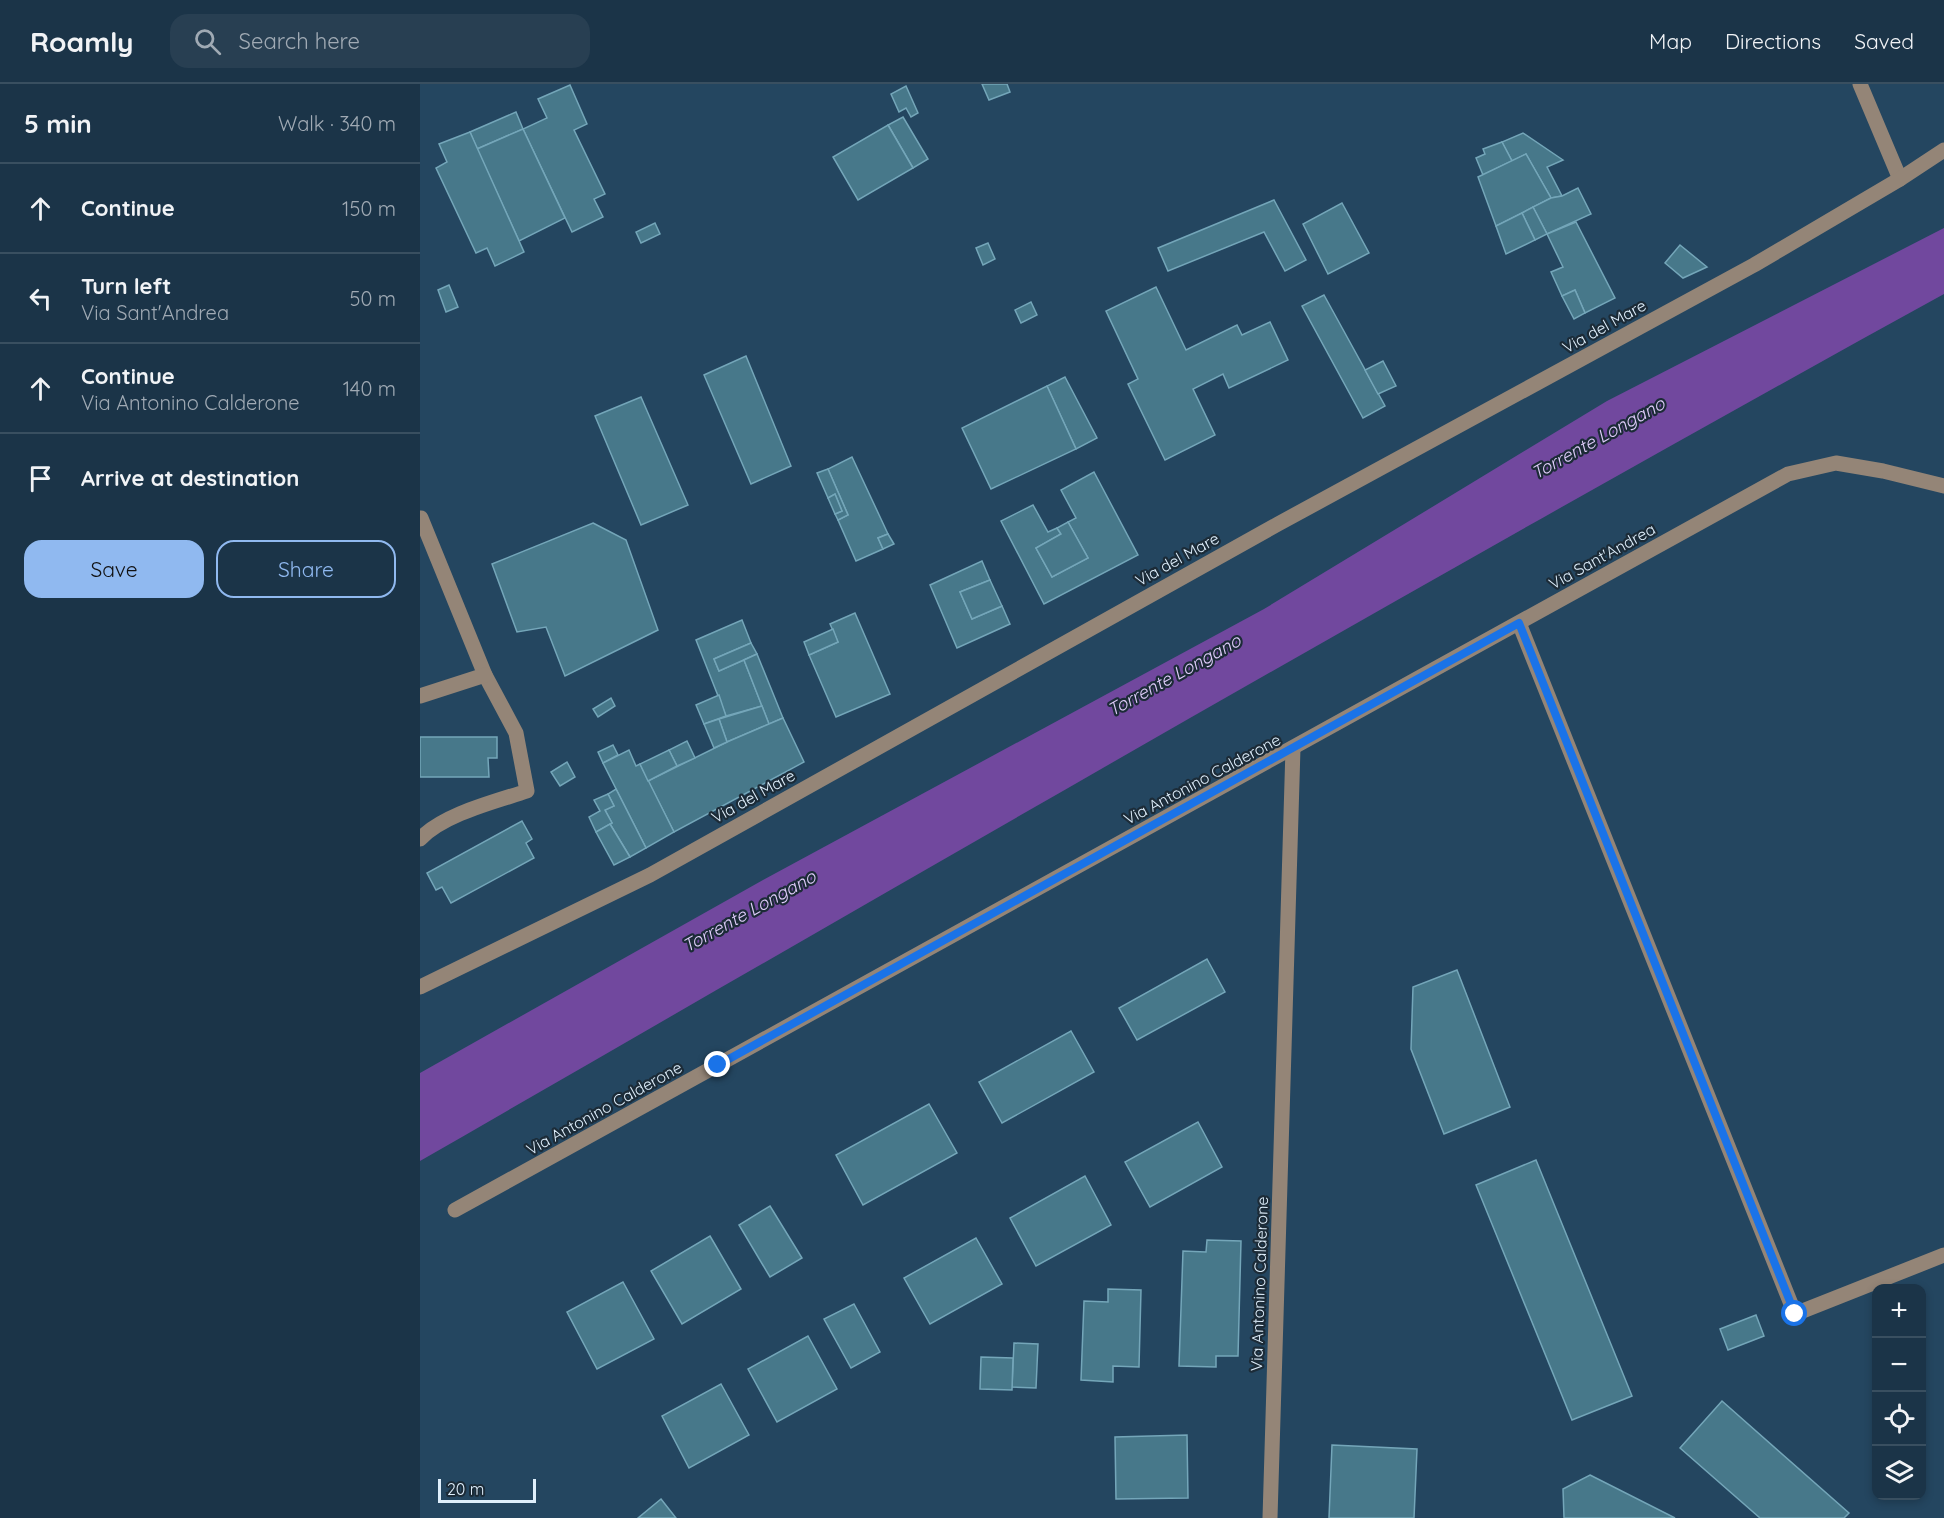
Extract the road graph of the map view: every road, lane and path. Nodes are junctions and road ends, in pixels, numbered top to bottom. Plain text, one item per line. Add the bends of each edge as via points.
1 (1860, 84) edge
2 (1944, 150) edge
3 (1900, 179) junction
4 (1944, 486) edge
5 (420, 518) edge
6 (1519, 623) junction
7 (485, 675) junction
8 (420, 696) edge
9 (1293, 748) junction
10 (422, 832) edge
11 (422, 981) edge
12 (455, 1210) dead end
13 (1944, 1255) edge
14 (1270, 1518) edge

1 - 3 street
2 - 3 street, Via del Mare
3 - 11 street, Via del Mare via 1754,264 1278,524 650,875
4 - 6 street, Via Sant'Andrea via 1836,464 1788,474
5 - 7 street
6 - 9 street, Via Sant'Andrea
6 - 13 street via 1795,1314
7 - 8 street
7 - 10 street via 516,733 527,791 466,811
9 - 12 street, Via Antonino Calderone
9 - 14 street, Via Antonino Calderone

